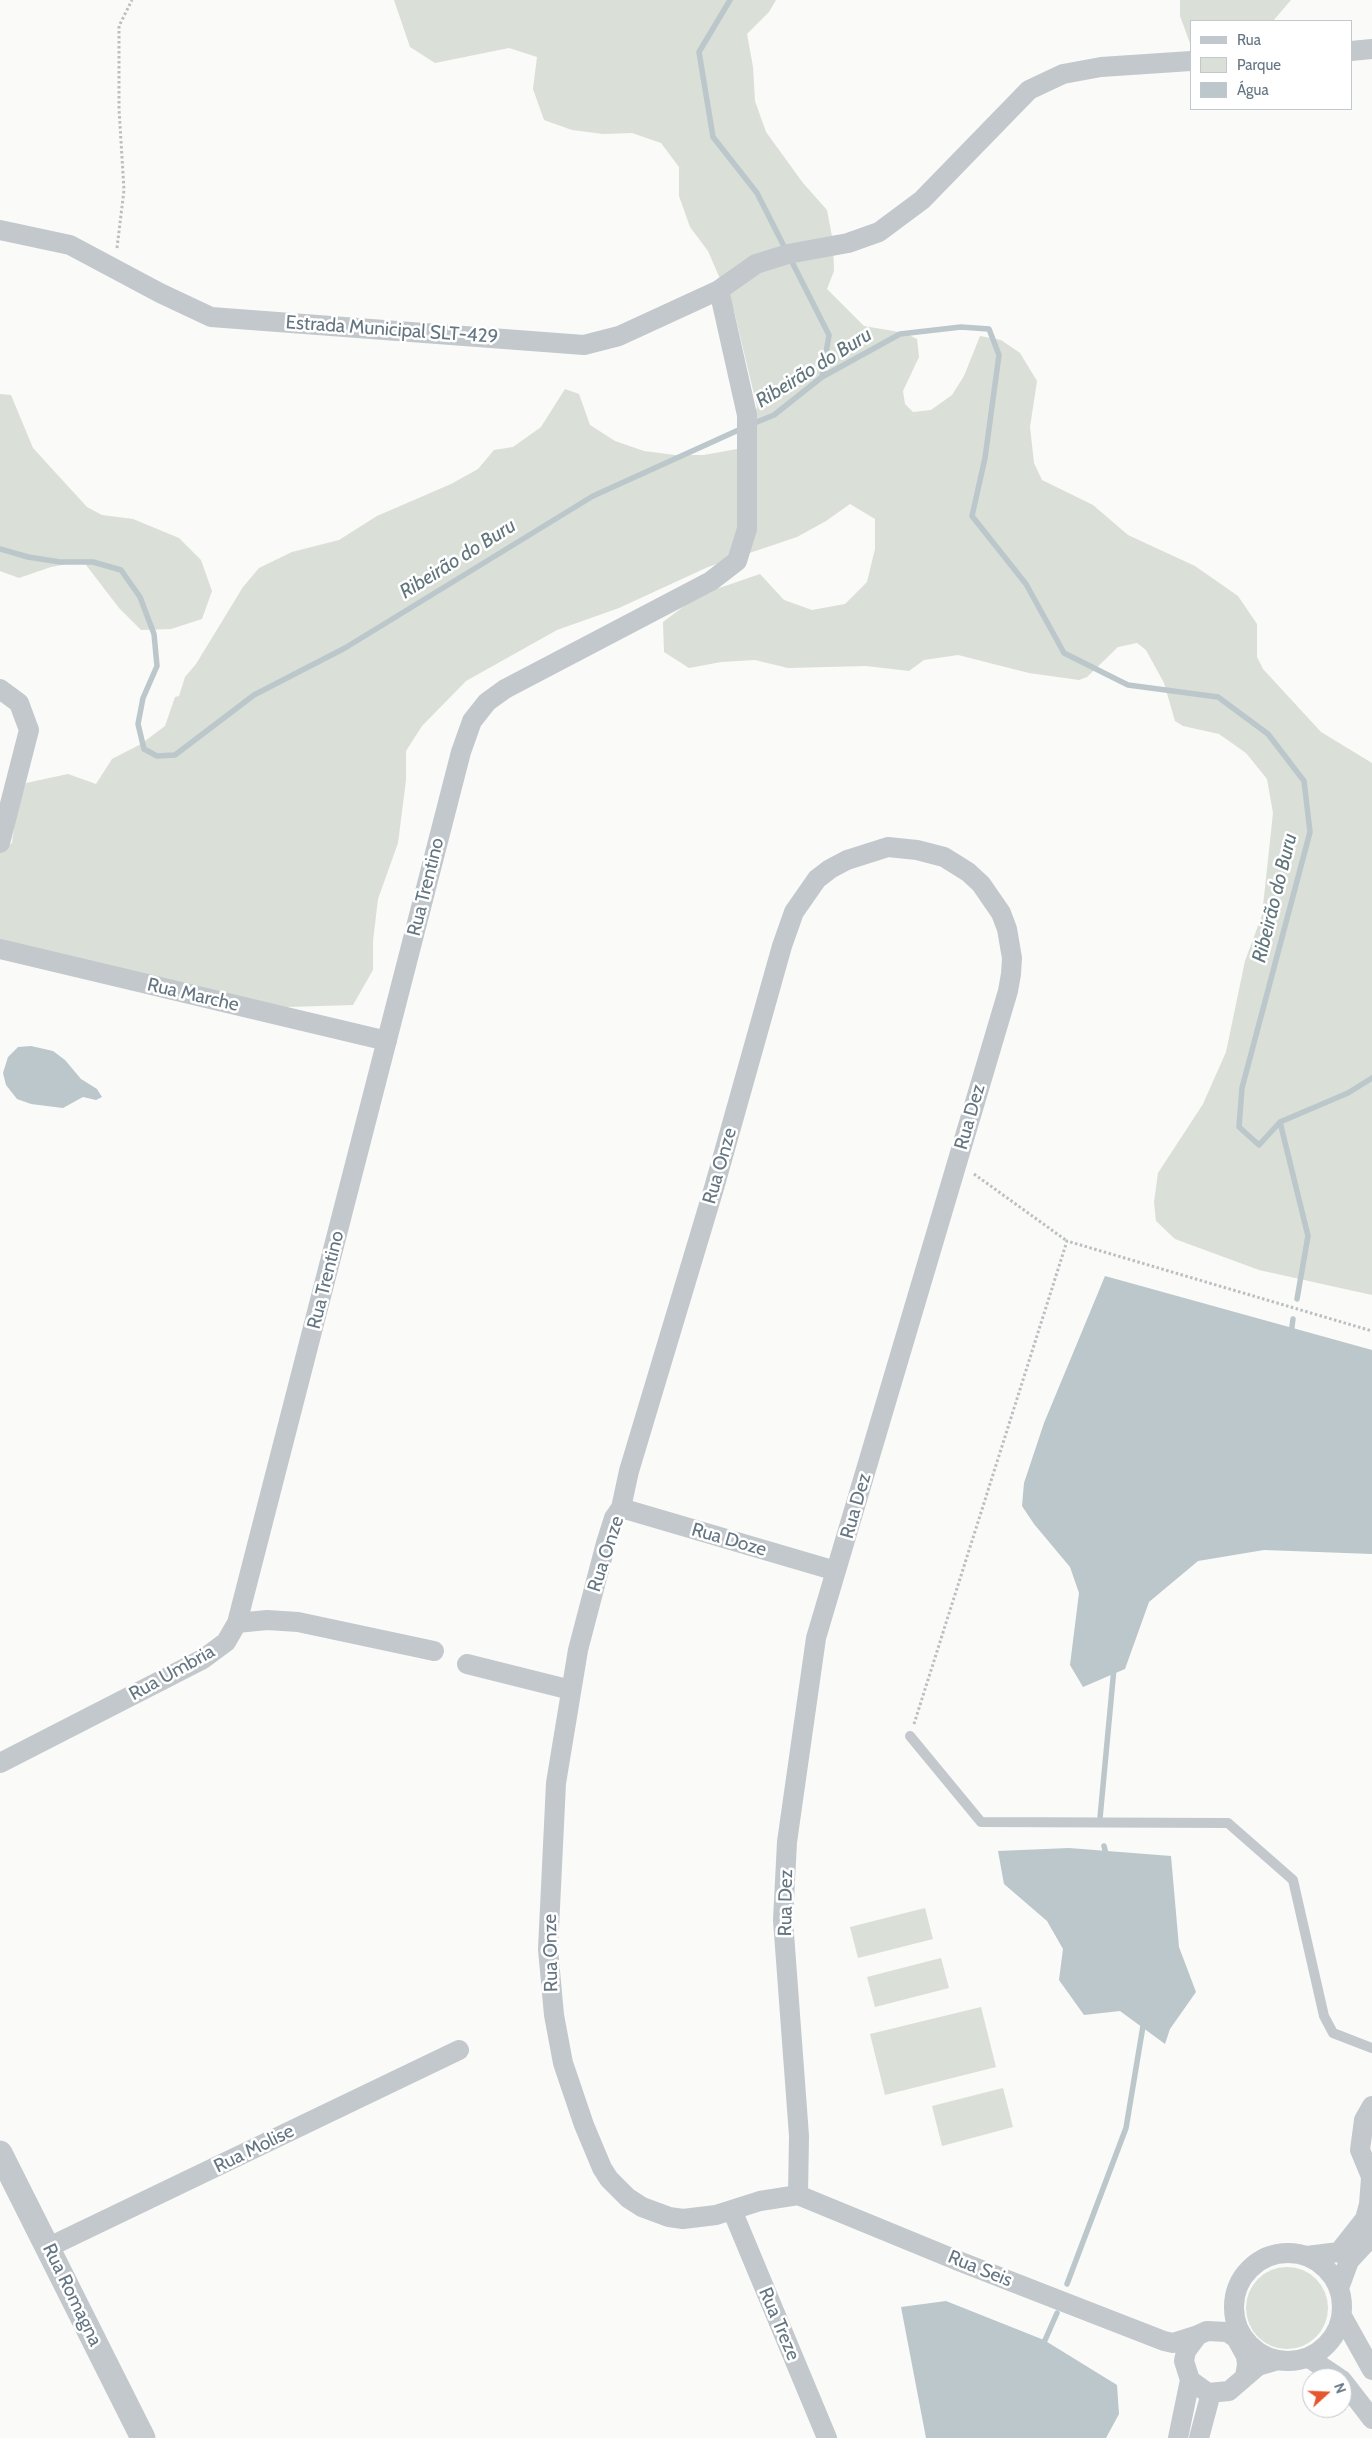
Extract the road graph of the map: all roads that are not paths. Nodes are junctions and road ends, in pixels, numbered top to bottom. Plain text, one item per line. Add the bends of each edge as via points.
1 (1372, 49) edge
2 (1352, 51) edge
3 (1190, 61) edge
4 (0, 230) edge
5 (719, 290) junction
6 (0, 690) edge
7 (0, 843) edge
8 (944, 857) joint
9 (0, 949) edge
10 (387, 1042) junction
11 (621, 1508) junction
12 (836, 1571) junction
13 (237, 1623) junction
14 (434, 1651) dead end
15 (467, 1664) dead end
16 (571, 1690) junction
17 (910, 1736) road end
18 (0, 1763) edge
19 (1372, 2048) edge
20 (459, 2050) dead end
21 (1372, 2106) edge
22 (0, 2153) edge
23 (1371, 2178) edge
24 (798, 2195) junction
25 (732, 2210) junction
26 (1372, 2236) edge
27 (49, 2247) junction
28 (1308, 2256) junction
29 (1339, 2288) junction
30 (1234, 2301) junction
31 (1342, 2316) junction
32 (1203, 2333) junction
33 (1164, 2341) junction
34 (1310, 2358) junction
35 (1275, 2361) junction
36 (1325, 2368) edge
37 (1372, 2370) edge
38 (1188, 2376) junction
39 (1245, 2376) junction
40 (1211, 2393) junction
41 (1352, 2393) edge
42 (1372, 2419) edge
43 (143, 2438) edge
44 (827, 2438) edge
45 (1178, 2438) edge
46 (1199, 2438) edge

1 - 2 street
3 - 5 street, Estrada Municipal SLT-429 via 1101,67 1063,74 1029,90 922,200 879,232 848,243 788,254 756,264
4 - 5 street, Estrada Municipal SLT-429 via 70,245 211,317 584,344 619,336
5 - 10 street, Rua Trentino via 746,415 747,529 737,561 711,581 505,689 487,702 472,721 461,752
6 - 7 street via 19,703 29,730
8 - 11 street, Rua Onze via 888,847 855,857 817,879 794,912 629,1471
8 - 12 street, Rua Dez via 981,884 1007,929 1012,958 1008,991
9 - 10 street, Rua Marche
10 - 13 street, Rua Trentino
11 - 12 street, Rua Doze
11 - 16 street, Rua Onze via 606,1543
12 - 24 street, Rua Dez via 816,1638 787,1842 783,1920 799,2136
13 - 14 street via 267,1620 298,1622
13 - 18 street, Rua Umbria via 226,1642 203,1658
15 - 16 street
16 - 25 street, Rua Onze via 556,1783 548,1949 554,2015 563,2063 593,2151 609,2179 628,2198 669,2218 716,2215
17 - 19 lane via 981,1822 1228,1822 1293,1880 1324,2016 1333,2033
20 - 27 street, Rua Molise
21 - 23 street via 1364,2120 1360,2150
22 - 27 street, Rua Romagna
23 - 28 street via 1365,2219 1338,2252
24 - 25 street, Rua Onze via 760,2201
24 - 33 street, Rua Seis
25 - 44 street, Rua Treze
26 - 29 street via 1349,2261
27 - 43 street, Rua Romagna
28 - 29 street via 1323,2265
28 - 30 street via 1289,2252 1270,2255 1254,2264 1243,2277
29 - 31 street
30 - 32 street via 1226,2318
30 - 35 street via 1238,2328 1247,2343
31 - 34 street via 1336,2334 1324,2349
31 - 37 street
32 - 33 street via 1173,2343
32 - 38 street via 1186,2351 1184,2361
32 - 39 street via 1227,2332 1236,2338 1246,2356
33 - 38 street
34 - 35 street via 1293,2362
34 - 36 street
35 - 39 street via 1258,2366
38 - 40 street via 1198,2388
38 - 45 street
39 - 40 street via 1229,2391
40 - 46 street
41 - 42 street

